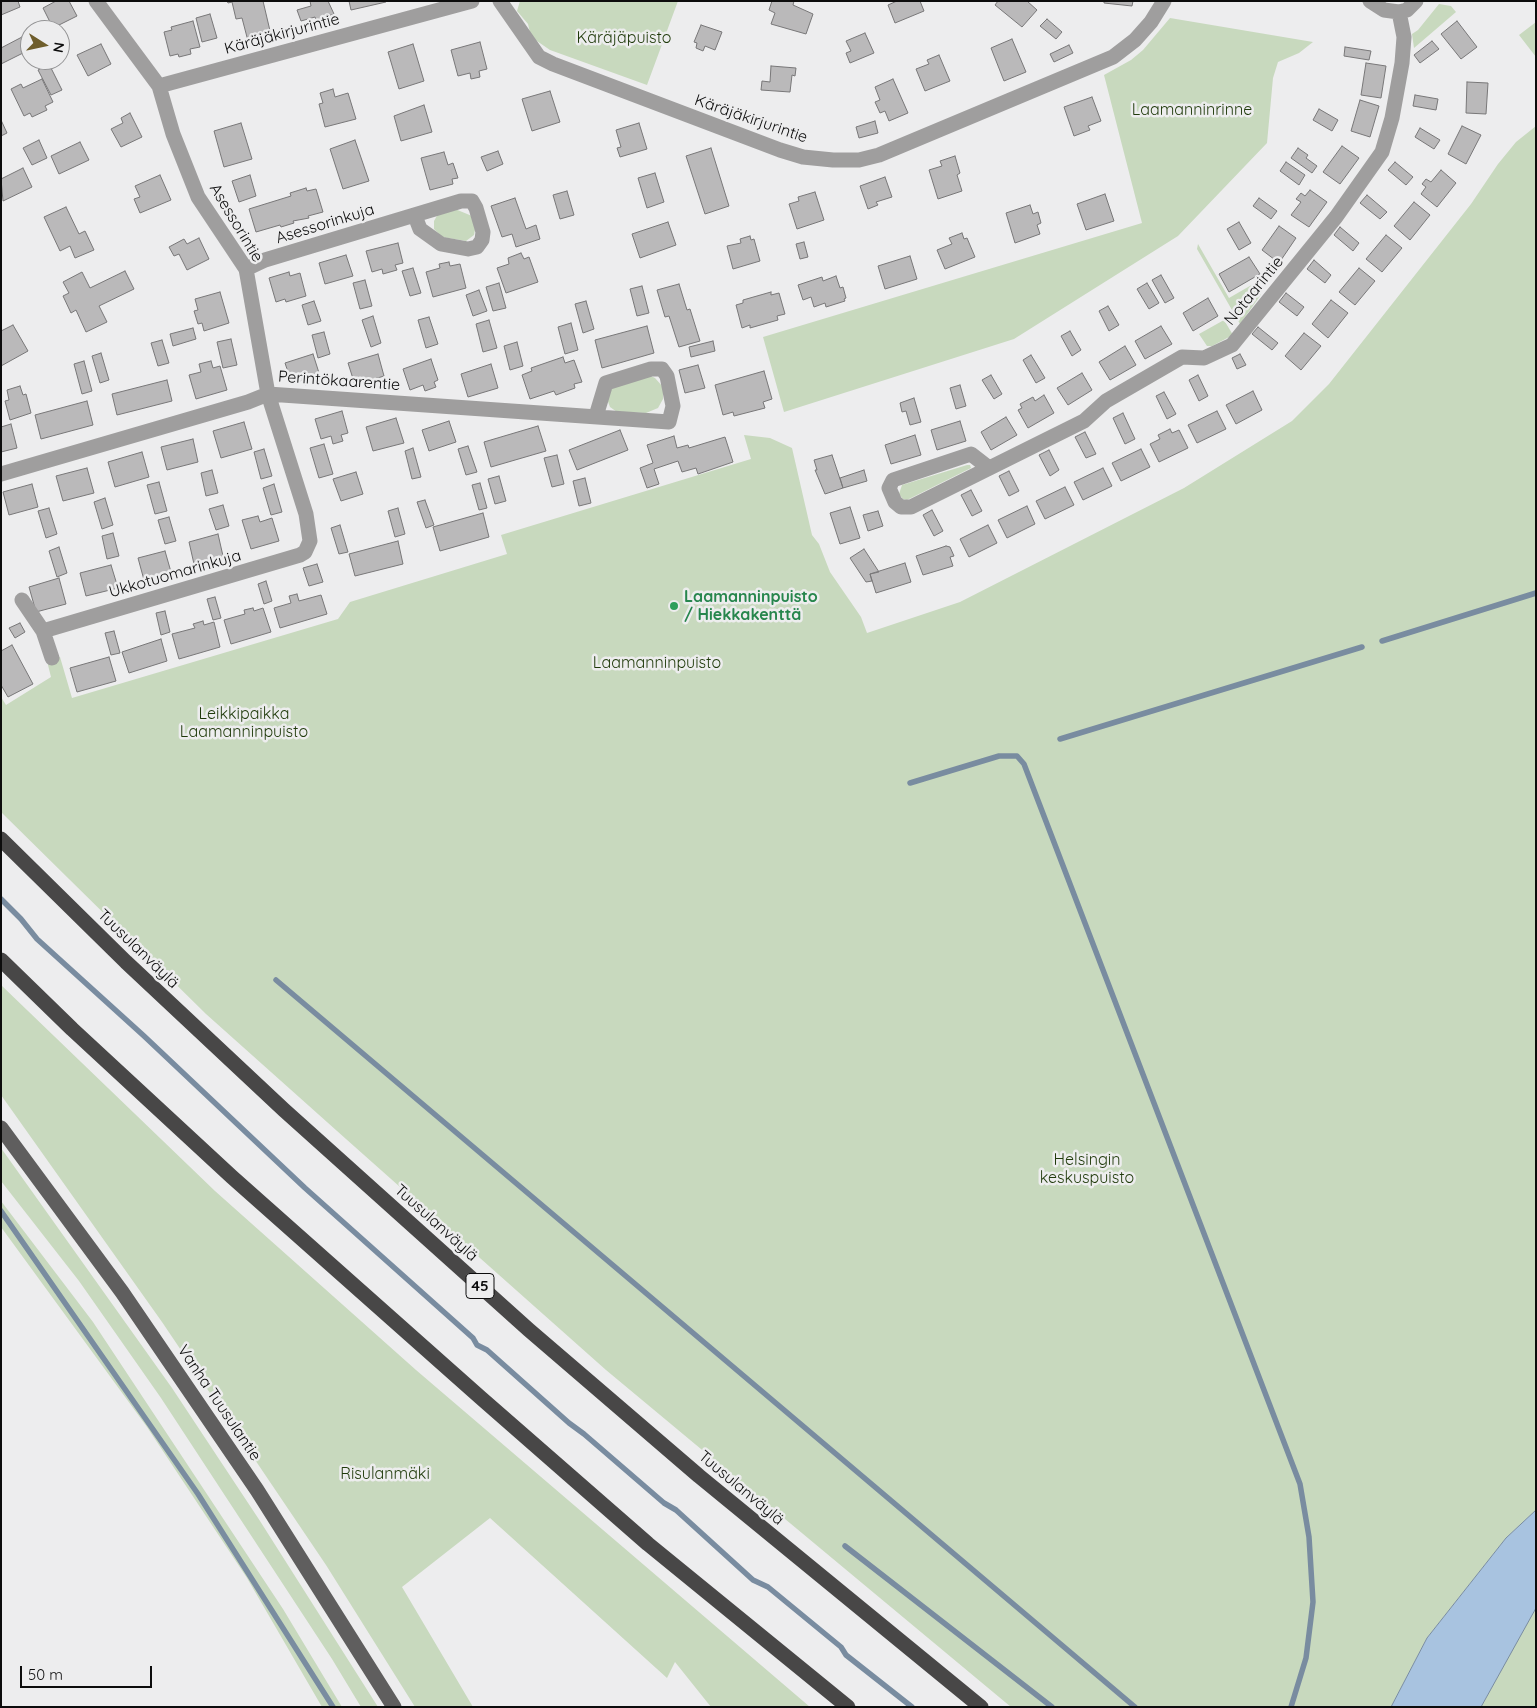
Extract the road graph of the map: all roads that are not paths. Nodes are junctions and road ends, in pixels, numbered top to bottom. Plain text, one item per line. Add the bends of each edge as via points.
1 (96, 1) edge
2 (472, 1) edge
3 (500, 1) edge
4 (1164, 1) edge
5 (1370, 1) edge
6 (1416, 1) edge
7 (1400, 12) junction
8 (159, 86) junction
9 (415, 216) dead end
10 (246, 269) junction
11 (268, 394) junction
12 (596, 416) junction
13 (989, 468) junction
14 (1, 474) edge
15 (310, 542) joint
16 (22, 600) dead end
17 (43, 631) junction
18 (52, 658) dead end
19 (1, 839) edge
20 (1, 960) edge
21 (1, 1128) edge
22 (394, 1707) edge
23 (848, 1707) edge
24 (982, 1707) edge

1 - 8 street, Asessorintie
2 - 8 street, Käräjäkirjurintie
3 - 4 street, Käräjäkirjurintie via 539,57 553,64 780,150 803,157 859,160 879,155 1113,57 1151,22
5 - 7 street via 1384,10
6 - 7 street
7 - 13 street, Notaarintie via 1404,37 1402,63 1382,152 1336,218 1232,345 1204,358 1182,357 1106,401 1084,421
8 - 10 street, Asessorintie via 173,134 198,197
9 - 10 street, Asessorinkuja via 265,260
10 - 11 street, Asessorintie
11 - 12 street, Perintökaarentie
11 - 14 street, Perintökaarentie
11 - 15 street, Asessorintie via 306,514
12 - 12 street, Perintökaarentie via 669,422 673,406 667,376 662,370 651,369 606,383
13 - 13 street, Notaarintie via 911,507 901,507 895,502 889,488 893,480 971,454
15 - 17 street, Ukkotuomarinkuja via 300,555
16 - 17 street
17 - 18 street
19 - 24 highway, Tuusulanväylä / 45 via 277,1103 522,1323 699,1476
20 - 23 highway via 232,1177 474,1392 648,1544
21 - 22 main road, Vanha Tuusulantie via 128,1300 257,1490

